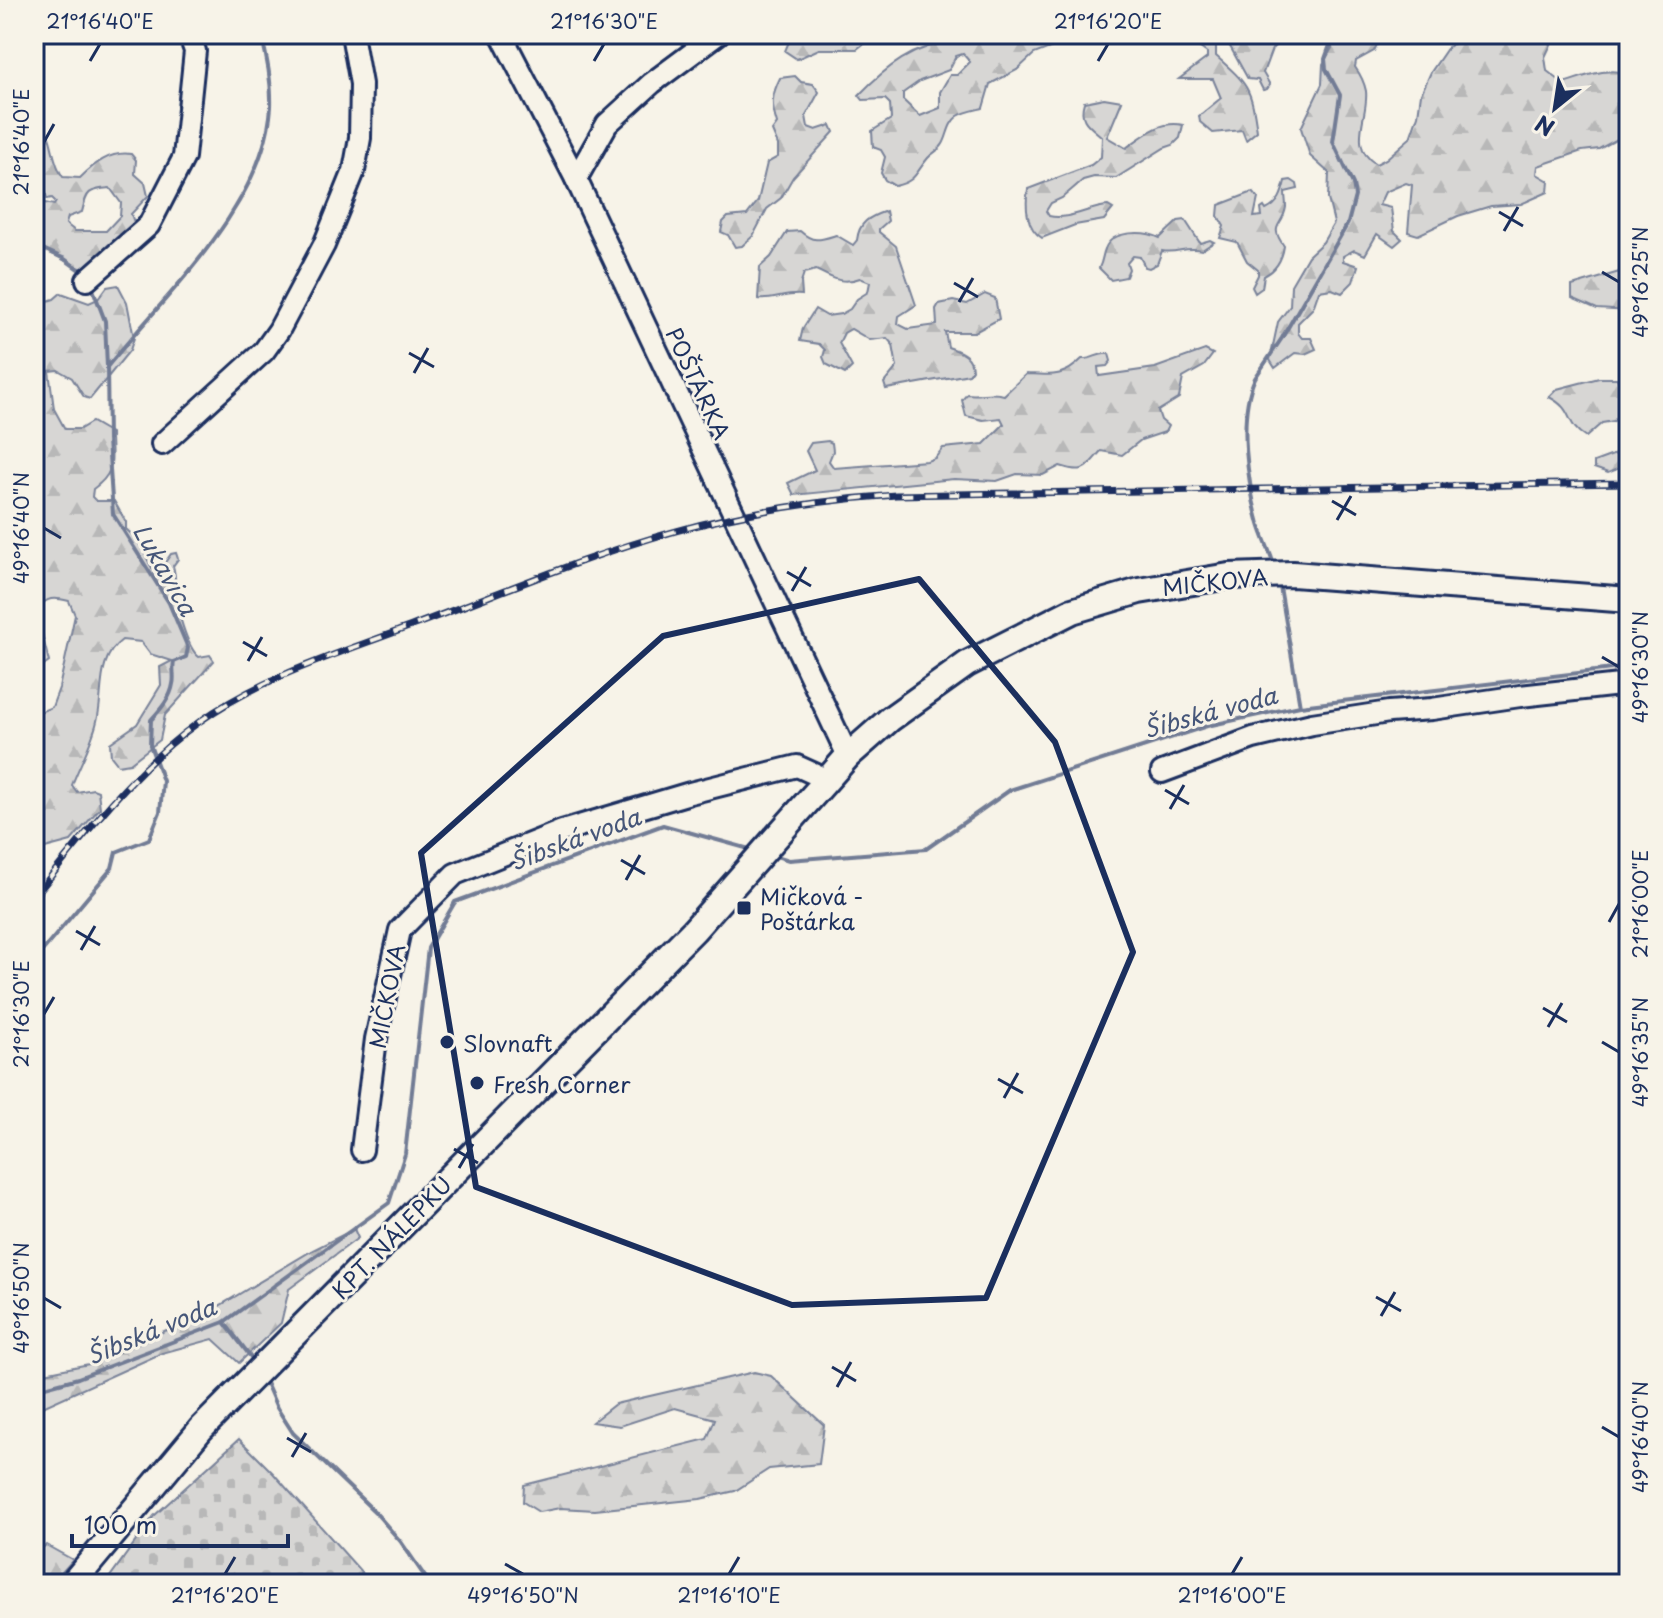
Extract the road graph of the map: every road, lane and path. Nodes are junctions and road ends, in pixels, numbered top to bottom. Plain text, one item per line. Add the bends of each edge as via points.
1 (189, 34) edge
2 (352, 34) edge
3 (501, 34) edge
4 (718, 34) edge
5 (576, 179) junction
6 (87, 280) dead end
7 (162, 444) dead end
8 (1629, 600) edge
9 (1629, 684) edge
10 (848, 756) junction
11 (1162, 772) dead end
12 (828, 780) junction
13 (362, 1150) dead end
14 (72, 1584) edge

1 - 6 street via 195,51 184,157 149,225
2 - 7 street via 362,96 360,138 354,171 324,245 264,351
3 - 5 street, POŠTÁRKA
4 - 5 street via 607,124
5 - 10 street, POŠTÁRKA
8 - 10 main road, MIČKOVA via 1271,574 1184,582 1072,611 993,649 890,719
9 - 11 street via 1312,724 1253,738
10 - 12 main road, KPT. NÁLEPKU
12 - 13 street, MIČKOVA via 797,766 562,831 455,874 400,930 376,1039
12 - 14 main road, KPT. NÁLEPKU via 694,930 201,1429

